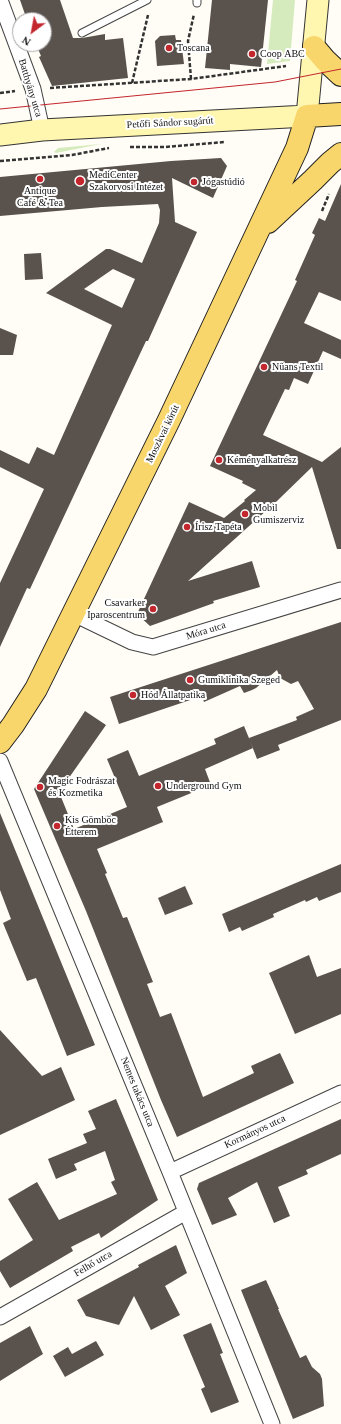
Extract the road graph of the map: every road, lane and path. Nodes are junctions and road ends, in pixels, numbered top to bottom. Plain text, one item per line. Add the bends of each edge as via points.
1 (0, 0) edge
2 (318, 0) edge
3 (197, 1) edge
4 (148, 4) edge
5 (82, 33) dead end
6 (314, 47) junction
7 (286, 66) dead end
8 (341, 75) edge
9 (191, 79) junction
10 (132, 83) junction
11 (32, 89) junction
12 (0, 93) edge
13 (341, 114) edge
14 (307, 116) junction
15 (42, 130) junction
16 (0, 135) edge
17 (232, 141) dead end
18 (112, 147) dead end
19 (127, 147) dead end
20 (341, 154) edge
21 (0, 161) edge
22 (260, 230) junction
23 (341, 590) edge
24 (74, 614) junction
25 (0, 742) edge
26 (0, 760) edge
27 (341, 1093) edge
28 (170, 1172) junction
29 (186, 1212) junction
30 (0, 1318) edge
31 (272, 1424) edge

1 - 11 street, Batthyány utca
2 - 6 street
3 - 9 path via 188,41
4 - 5 lane
4 - 10 path
6 - 8 main road
6 - 14 street
7 - 9 path
9 - 10 path
10 - 11 path
11 - 12 path
11 - 15 street, Batthyány utca
13 - 14 main road, Petőfi Sándor sugárút
14 - 15 street, Petőfi Sándor sugárút
14 - 22 main road, Moszkvai körút via 297,148
15 - 16 street, Petőfi Sándor sugárút
17 - 19 path via 165,147
18 - 21 path via 72,155
20 - 22 main road
22 - 24 main road, Moszkvai körút
23 - 24 street, Móra utca via 153,647 132,642
24 - 25 main road, Moszkvai körút via 36,689
26 - 28 street, Nemes takács utca
27 - 28 street, Kormányos utca
28 - 29 street, Nemes takács utca
29 - 30 street, Felhő utca
29 - 31 street, Nemes takács utca

